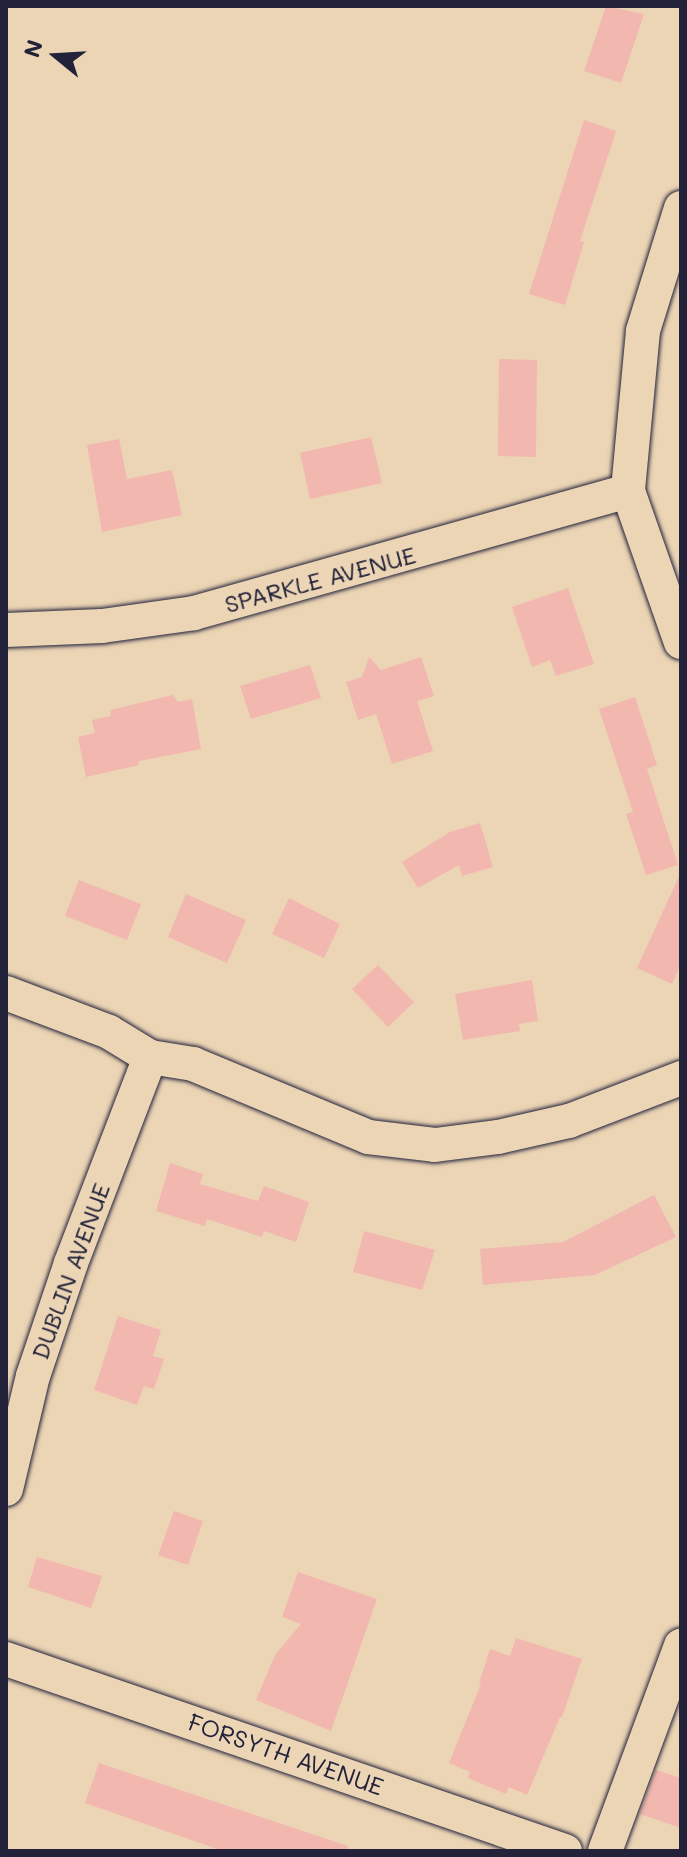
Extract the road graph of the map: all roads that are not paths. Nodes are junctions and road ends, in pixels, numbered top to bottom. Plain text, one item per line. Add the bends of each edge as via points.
1 (681, 208) edge
2 (628, 491) junction
3 (6, 630) edge
4 (681, 642) edge
5 (6, 993) edge
6 (150, 1057) junction
7 (681, 1078) edge
8 (6, 1489) edge
9 (681, 1646) edge
10 (6, 1659) edge
11 (565, 1851) edge
12 (605, 1851) edge

1 - 2 street via 643,331
2 - 3 street, SPARKLE AVENUE via 194,613 102,626
2 - 4 street
5 - 6 street via 109,1032
6 - 7 street via 193,1064 368,1137 435,1145 569,1121
6 - 8 street, DUBLIN AVENUE via 33,1376
9 - 12 street
10 - 11 street, FORSYTH AVENUE

